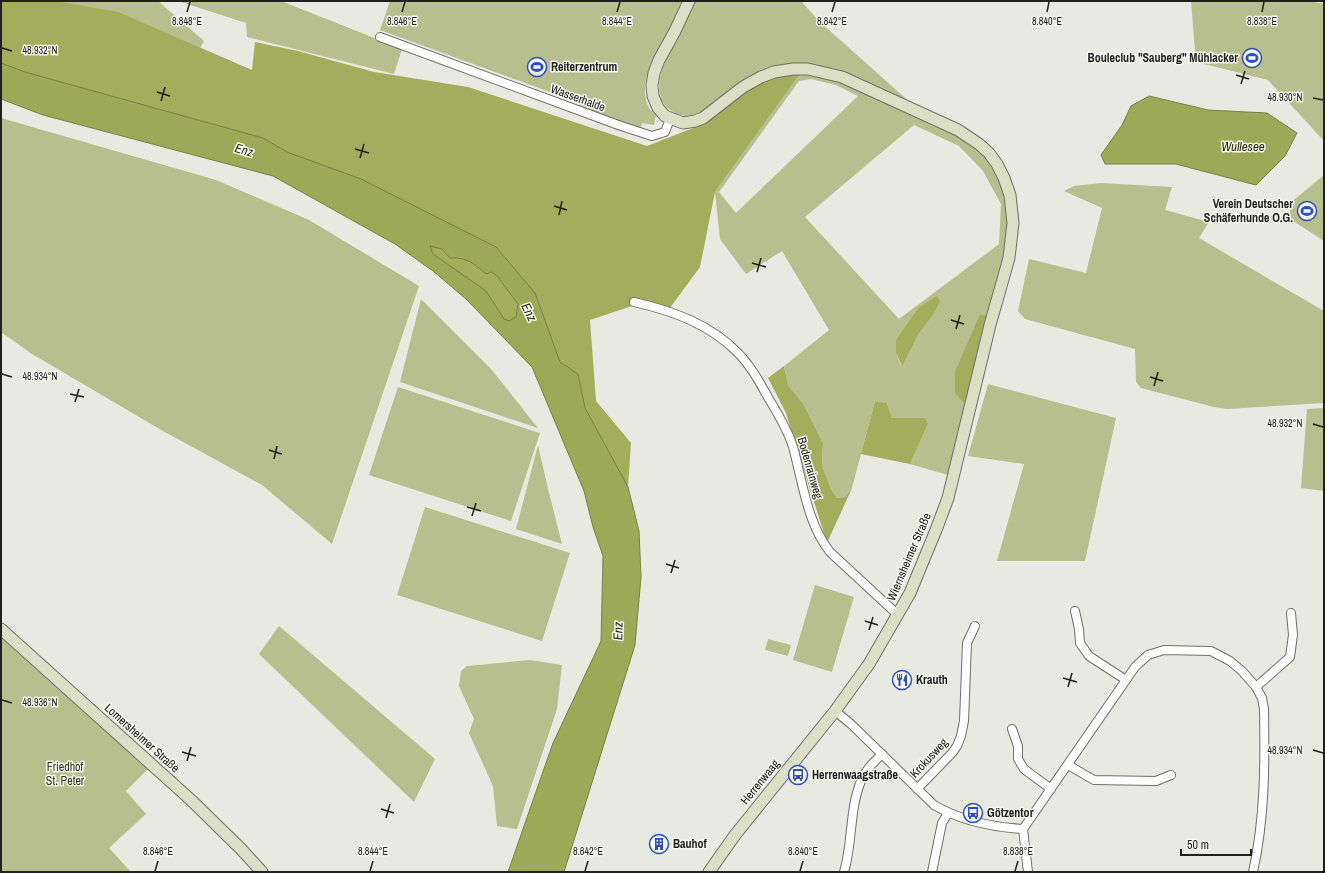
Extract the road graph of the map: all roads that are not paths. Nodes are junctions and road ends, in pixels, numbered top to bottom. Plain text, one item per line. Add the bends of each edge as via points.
1 (689, 1) edge
2 (380, 37) dead end
3 (670, 119) junction
4 (634, 302) dead end
5 (1075, 611) dead end
6 (1291, 613) dead end
7 (898, 615) junction
8 (975, 626) dead end
9 (1, 629) edge
10 (1126, 680) junction
11 (1256, 687) junction
12 (835, 711) junction
13 (1012, 729) dead end
14 (882, 754) junction
15 (1068, 765) junction
16 (1171, 774) dead end
17 (917, 789) junction
18 (1051, 789) junction
19 (948, 813) junction
20 (1023, 829) junction
21 (262, 872) edge
22 (709, 872) edge
23 (844, 872) edge
24 (932, 872) edge
25 (1028, 872) edge
26 (1253, 872) edge

1 - 3 main road via 676,31 659,60 652,85 658,108
2 - 3 street, Wasserhalde via 652,136 665,132
3 - 7 main road, Wiernsheimer Straße via 688,123 703,118 743,87 761,77 774,72 808,69 842,77 958,130 989,153 1004,178 1012,210 1013,235 1009,258 948,498 910,593
4 - 7 street, Bodenrainweg via 662,308 692,320 714,332 739,354 758,380 784,426 792,446 802,490 823,543
5 - 10 street via 1080,642 1089,656
6 - 11 street via 1293,635 1290,657
7 - 12 main road, Wiernsheimer Straße via 869,664
8 - 17 street, Krokusweg via 967,643 964,721 961,736 957,746
9 - 21 main road, Lomersheimer Straße via 192,800
10 - 11 street via 1135,667 1148,656 1164,650 1211,651 1230,661
10 - 15 street
11 - 26 street via 1264,709 1265,743 1263,809
12 - 14 street
12 - 22 main road, Herrenwaag via 735,835
13 - 18 street via 1018,746 1018,758 1024,769
14 - 17 street
14 - 23 street via 871,764 861,780 854,800 848,858
15 - 16 street via 1094,780 1156,781
15 - 18 street
17 - 19 street via 934,805
18 - 20 street
19 - 20 street via 998,827
19 - 24 street via 942,824
20 - 25 street

